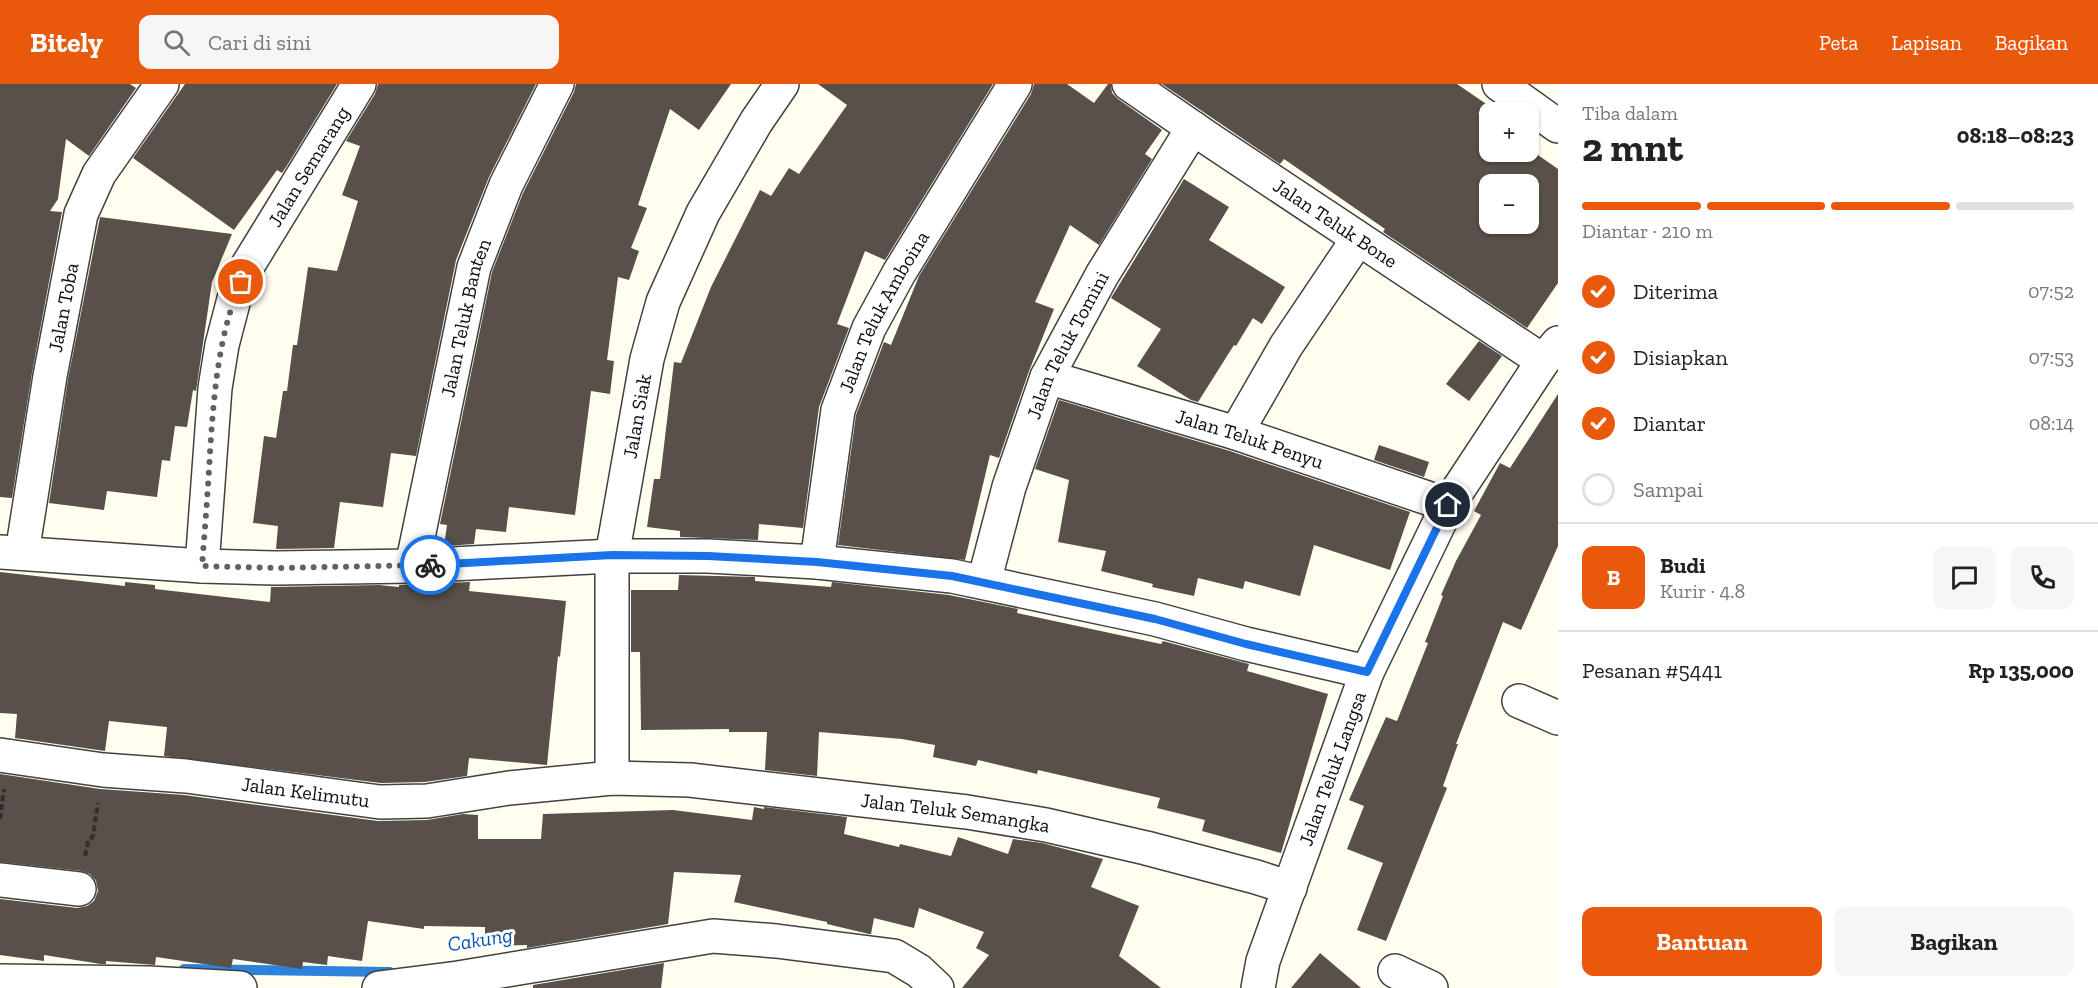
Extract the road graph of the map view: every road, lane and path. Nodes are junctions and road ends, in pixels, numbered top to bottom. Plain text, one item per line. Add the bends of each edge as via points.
1 (162, 84) edge
2 (359, 84) edge
3 (557, 84) edge
4 (782, 84) edge
5 (1015, 84) edge
6 (1129, 84) edge
7 (1498, 84) edge
8 (1558, 126) edge
9 (1193, 128) junction
10 (1358, 239) junction
11 (1550, 352) edge
12 (1047, 377) junction
13 (1236, 433) junction
14 (1448, 505) junction
15 (11, 553) edge
16 (612, 555) junction
17 (817, 562) junction
18 (202, 566) junction
19 (412, 566) junction
20 (984, 582) junction
21 (1367, 672) junction
22 (1519, 701) dead end
23 (1558, 718) edge
24 (0, 755) edge
25 (103, 770) junction
26 (612, 778) junction
27 (0, 879) edge
28 (1290, 888) junction
29 (79, 889) joint
30 (1395, 971) dead end
31 (0, 981) edge
32 (240, 988) edge
33 (379, 988) edge
34 (937, 988) edge
35 (1258, 988) edge
36 (1431, 988) edge

1 - 15 street, Jalan Toba via 99,174 81,214
2 - 18 street, Jalan Semarang via 248,265 234,298 214,388
3 - 19 street, Jalan Teluk Banten via 506,186 474,267
4 - 16 street, Jalan Siak via 703,213 663,302 647,360
5 - 17 street, Jalan Teluk Amboina via 869,328 838,410
6 - 9 street, Jalan Teluk Bone
7 - 8 street
9 - 10 street, Jalan Teluk Bone
9 - 12 street, Jalan Teluk Tomini via 1102,275
10 - 11 street, Jalan Teluk Bone
10 - 13 street via 1286,346
11 - 14 street, Jalan Teluk Langsa
12 - 13 street, Jalan Teluk Penyu
12 - 20 street, Jalan Teluk Tomini via 1009,487
13 - 14 street, Jalan Teluk Penyu
14 - 21 street, Jalan Teluk Langsa
15 - 18 street
16 - 17 street
16 - 19 street
16 - 26 street, Jalan Siak
17 - 20 street
18 - 19 street
20 - 21 street via 1155,619
21 - 28 street, Jalan Teluk Langsa
22 - 23 street
24 - 25 street, Jalan Kelimutu
25 - 26 street, Jalan Kelimutu via 186,776 380,801 427,801
25 - 29 path via 93,836 88,842
26 - 28 street, Jalan Teluk Semangka via 690,780 1046,825
27 - 29 street
28 - 35 street, Jalan Teluk Langsa via 1263,961
30 - 36 street
31 - 32 street
33 - 34 street via 713,936 894,956

